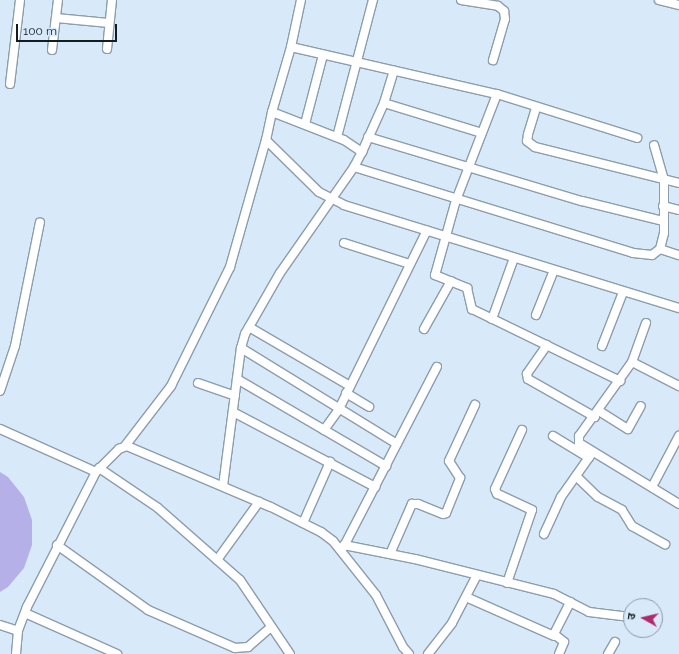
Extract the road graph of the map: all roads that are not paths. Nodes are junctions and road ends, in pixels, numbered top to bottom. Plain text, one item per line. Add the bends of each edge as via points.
1 (20, 0) edge
2 (58, 0) edge
3 (112, 0) edge
4 (301, 0) edge
5 (373, 0) edge
6 (461, 0) edge
7 (659, 0) edge
8 (491, 2) edge
9 (679, 5) edge
10 (56, 18) junction
11 (109, 23) junction
12 (291, 48) junction
13 (107, 49) dead end
14 (52, 50) dead end
15 (324, 55) junction
16 (493, 60) dead end
17 (359, 61) junction
18 (394, 70) junction
19 (10, 84) dead end
20 (496, 94) junction
21 (384, 103) junction
22 (536, 108) junction
23 (272, 112) junction
24 (305, 124) junction
25 (482, 133) junction
26 (337, 137) junction
27 (368, 137) junction
28 (637, 138) dead end
29 (266, 140) junction
30 (654, 145) dead end
31 (362, 152) junction
32 (468, 166) junction
33 (354, 167) junction
34 (664, 180) junction
35 (679, 183) edge
36 (330, 199) junction
37 (456, 200) junction
38 (663, 206) junction
39 (679, 210) edge
40 (663, 221) junction
41 (40, 222) dead end
42 (427, 230) junction
43 (444, 235) junction
44 (344, 243) dead end
45 (660, 249) junction
46 (679, 254) edge
47 (514, 258) junction
48 (410, 264) junction
49 (554, 270) junction
50 (450, 282) junction
51 (623, 292) junction
52 (679, 308) edge
53 (536, 315) dead end
54 (492, 319) junction
55 (646, 323) dead end
56 (249, 327) junction
57 (424, 329) dead end
58 (547, 345) junction
59 (602, 346) dead end
60 (241, 348) junction
61 (632, 362) junction
62 (437, 367) dead end
63 (237, 379) junction
64 (620, 381) junction
65 (198, 383) dead end
66 (679, 386) edge
67 (348, 390) junction
68 (0, 391) edge
69 (235, 396) junction
70 (475, 405) dead end
71 (641, 406) dead end
72 (369, 407) dead end
73 (339, 409) junction
74 (233, 412) junction
75 (597, 414) junction
76 (0, 429) edge
77 (324, 430) junction
78 (522, 430) dead end
79 (553, 436) dead end
80 (679, 436) edge
81 (397, 444) junction
82 (125, 446) junction
83 (590, 455) junction
84 (330, 462) junction
85 (386, 466) junction
86 (98, 470) junction
87 (576, 476) junction
88 (223, 486) junction
89 (375, 487) junction
90 (652, 487) junction
91 (678, 501) edge
92 (259, 502) junction
93 (303, 523) junction
94 (544, 534) dead end
95 (665, 544) dead end
96 (57, 545) junction
97 (343, 548) junction
98 (390, 554) junction
99 (217, 560) junction
100 (477, 575) junction
101 (507, 583) junction
102 (466, 597) junction
103 (570, 602) junction
104 (25, 613) junction
105 (623, 616) edge
106 (0, 625) edge
107 (271, 627) junction
108 (18, 631) junction
109 (554, 636) junction
110 (615, 642) dead end
111 (16, 654) edge
112 (117, 654) edge
113 (290, 654) edge
114 (410, 654) edge
115 (428, 654) edge
116 (559, 654) edge
117 (608, 654) edge

1 - 19 street
2 - 10 street
3 - 11 street
4 - 12 street
5 - 17 street
6 - 8 street
7 - 9 street
8 - 16 street via 504,11 505,19
10 - 11 street
10 - 14 street
11 - 13 street
12 - 15 street
12 - 23 street
15 - 17 street
15 - 24 street
17 - 18 street
17 - 26 street
18 - 20 street
18 - 21 street
20 - 22 street
20 - 25 street
21 - 25 street
21 - 27 street
22 - 28 street
22 - 34 street via 527,141 535,147
23 - 24 street
23 - 29 street
24 - 26 street
25 - 32 street
26 - 31 street
27 - 31 street
27 - 32 street
29 - 36 street via 319,192
29 - 82 street via 230,267 171,386
30 - 34 street
31 - 33 street
32 - 37 street
32 - 40 street via 582,201
33 - 36 street
33 - 37 street
34 - 35 street
34 - 38 street
36 - 42 street
36 - 56 street via 280,273
37 - 43 street
37 - 45 street via 633,253 652,255
38 - 39 street
38 - 40 street
40 - 45 street via 664,233
41 - 68 street via 15,346
42 - 43 street
42 - 48 street
43 - 47 street
43 - 50 street via 435,273
44 - 48 street
45 - 46 street
47 - 49 street
47 - 54 street
48 - 67 street
49 - 51 street
49 - 53 street
50 - 54 street via 467,288 470,307
50 - 57 street
51 - 52 street
51 - 59 street
54 - 58 street
55 - 61 street
56 - 60 street
56 - 67 street
58 - 64 street
58 - 75 street via 527,374 528,379
60 - 63 street
60 - 73 street
61 - 64 street
61 - 66 street
62 - 81 street
63 - 69 street
63 - 77 street
64 - 75 street
65 - 69 street
67 - 72 street
67 - 73 street
69 - 74 street
70 - 98 street via 449,461 460,478 446,513 412,504
71 - 75 street via 628,429
73 - 77 street
73 - 81 street
74 - 84 street
74 - 88 street
75 - 83 street via 579,439 580,446
76 - 86 street
77 - 85 street
78 - 101 street via 495,489 497,494 532,510
79 - 83 street
80 - 90 street
81 - 85 street
82 - 86 street
82 - 88 street
83 - 87 street
83 - 90 street
84 - 89 street
84 - 93 street
85 - 89 street
86 - 96 street
86 - 99 street via 158,508
87 - 94 street via 559,502
87 - 95 street via 598,498 622,510 632,526
88 - 92 street
89 - 97 street
90 - 91 street
92 - 93 street
92 - 99 street
93 - 97 street via 328,536
96 - 104 street
96 - 107 street via 148,610 235,648 248,647
97 - 98 street
97 - 114 street via 376,595 403,647
98 - 100 street
99 - 107 street via 240,580
100 - 101 street
100 - 102 street
101 - 103 street via 554,594
102 - 109 street
102 - 115 street via 452,624
103 - 105 street via 588,612
103 - 109 street
104 - 108 street
104 - 112 street
106 - 108 street
107 - 113 street
108 - 111 street
109 - 116 street via 564,642
110 - 117 street

